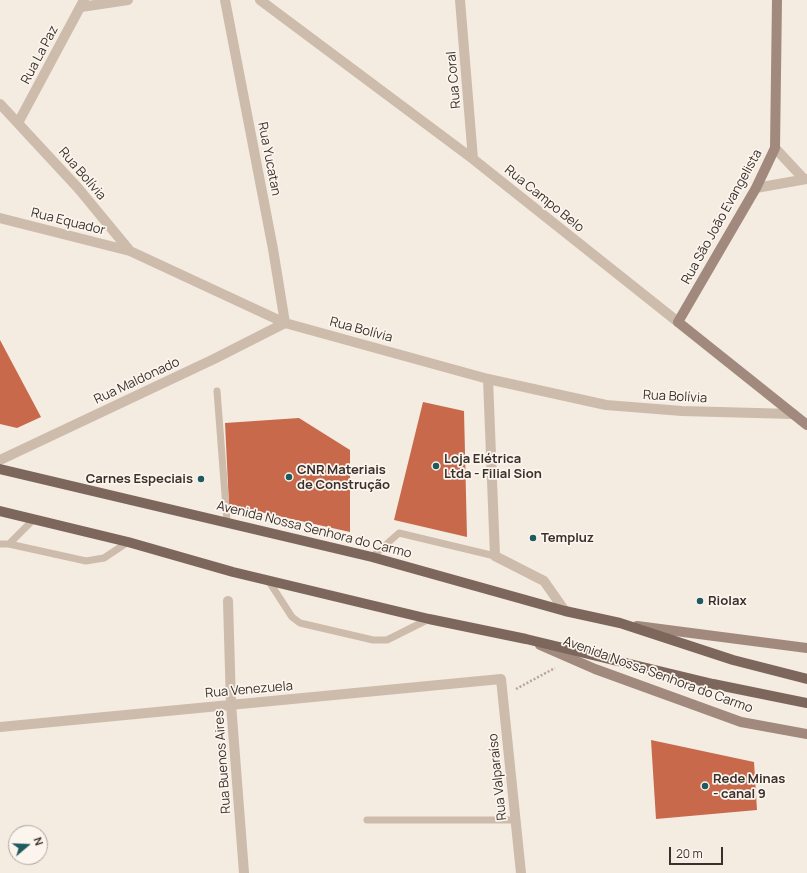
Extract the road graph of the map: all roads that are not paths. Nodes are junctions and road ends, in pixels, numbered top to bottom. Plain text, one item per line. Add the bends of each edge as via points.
1 (128, 0) edge
2 (225, 0) edge
3 (260, 0) edge
4 (460, 0) edge
5 (777, 0) edge
6 (82, 3) edge
7 (0, 104) edge
8 (18, 123) junction
9 (775, 148) junction
10 (473, 159) junction
11 (806, 179) edge
12 (756, 188) junction
13 (0, 218) edge
14 (130, 251) junction
15 (678, 322) junction
16 (285, 323) junction
17 (488, 378) junction
18 (217, 391) dead end
19 (793, 414) junction
20 (807, 425) edge
21 (0, 460) edge
22 (0, 469) edge
23 (0, 512) edge
24 (34, 520) junction
25 (227, 521) junction
26 (128, 542) junction
27 (0, 544) edge
28 (9, 544) junction
29 (495, 556) junction
30 (372, 557) junction
31 (268, 580) junction
32 (228, 601) dead end
33 (565, 611) junction
34 (430, 619) junction
35 (620, 623) junction
36 (526, 639) junction
37 (807, 648) edge
38 (500, 679) joint
39 (807, 679) edge
40 (807, 703) edge
41 (231, 704) junction
42 (0, 727) edge
43 (807, 734) edge
44 (367, 820) dead end
45 (516, 820) junction
46 (244, 873) edge
47 (521, 873) edge

1 - 6 street
2 - 16 street, Rua Yucatan
3 - 10 street, Rua Campo Belo
4 - 10 street, Rua Coral
5 - 9 street, Rua São João Evangelista
6 - 8 street, Rua La Paz
7 - 8 street, Rua Bolívia
8 - 14 street, Rua Bolívia via 78,188
9 - 11 street
9 - 12 street, Rua São João Evangelista
10 - 15 street, Rua Campo Belo
11 - 12 street
12 - 15 street, Rua São João Evangelista
13 - 14 street, Rua Equador
14 - 16 street, Rua Bolívia
15 - 19 street, Rua Campo Belo
16 - 17 street, Rua Bolívia
16 - 21 street, Rua Maldonado
17 - 19 street, Rua Bolívia via 606,405 682,411
17 - 29 street
18 - 25 lane
19 - 20 street, Rua Campo Belo
22 - 25 main road, Avenida Nossa Senhora do Carmo
23 - 24 main road, Avenida Nossa Senhora do Carmo
24 - 26 main road, Avenida Nossa Senhora do Carmo
24 - 28 lane
25 - 30 main road, Avenida Nossa Senhora do Carmo
26 - 28 lane via 104,558 86,561
26 - 31 main road, Avenida Nossa Senhora do Carmo
27 - 28 lane
29 - 30 lane via 399,533
29 - 33 street via 544,581
30 - 33 main road, Avenida Nossa Senhora do Carmo
31 - 34 main road, Avenida Nossa Senhora do Carmo
31 - 34 lane via 292,617 300,623 373,640 387,640
32 - 41 street, Rua Buenos Aires
33 - 35 main road, Avenida Nossa Senhora do Carmo
34 - 36 main road, Avenida Nossa Senhora do Carmo
35 - 37 street, Avenida Nossa Senhora do Carmo
35 - 39 main road, Avenida Nossa Senhora do Carmo via 733,660
36 - 40 main road, Avenida Nossa Senhora do Carmo via 713,684
36 - 43 street, Avenida Nossa Senhora do Carmo via 572,659 741,722
38 - 41 street, Rua Venezuela
38 - 45 street, Rua Valparaíso
41 - 42 street, Rua Venezuela
41 - 46 street, Rua Buenos Aires
44 - 45 lane
45 - 47 street, Rua Valparaíso

